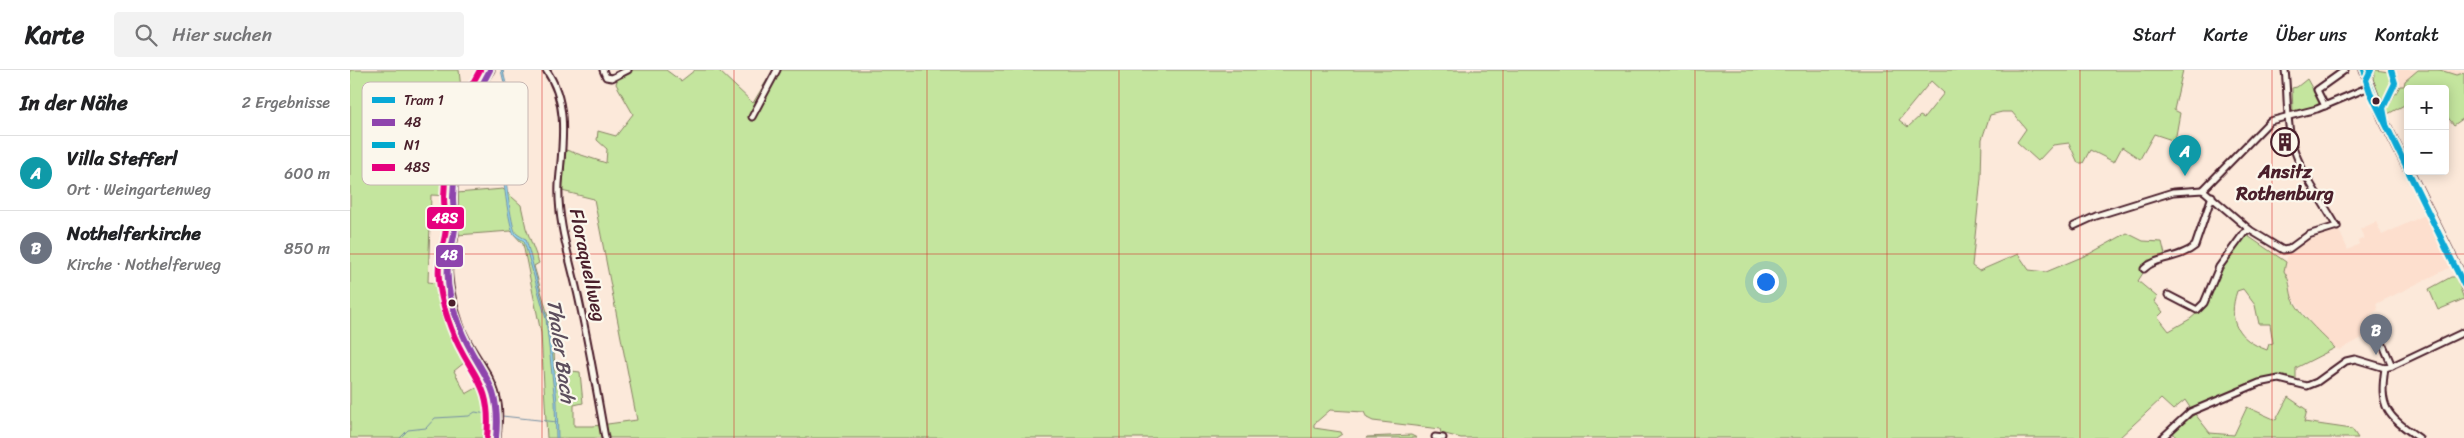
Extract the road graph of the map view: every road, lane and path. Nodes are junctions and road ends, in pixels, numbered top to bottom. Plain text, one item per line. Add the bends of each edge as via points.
1 (490, 70) edge
2 (546, 70) edge
3 (603, 70) edge
4 (628, 70) edge
5 (777, 70) edge
6 (2285, 70) edge
7 (2345, 70) edge
8 (2364, 70) edge
9 (484, 82) edge
10 (2370, 87) junction
11 (2325, 106) junction
12 (2288, 116) junction
13 (752, 117) dead end
14 (2404, 161) edge
15 (2411, 175) edge
16 (455, 185) edge
17 (2203, 190) junction
18 (2212, 196) junction
19 (2074, 226) dead end
20 (2250, 230) junction
21 (2144, 269) dead end
22 (2464, 281) edge
23 (2168, 295) dead end
24 (2464, 332) edge
25 (2380, 338) dead end
26 (2392, 366) junction
27 (2385, 368) junction
28 (1435, 437) edge
29 (496, 438) edge
30 (606, 438) edge
31 (1443, 438) edge
32 (2162, 438) edge
33 (2419, 438) edge

1 - 9 main road
2 - 30 street, Floraquellweg via 554,81 563,124 562,228 592,358
3 - 4 street via 606,77 612,78
5 - 13 street
6 - 12 street
7 - 11 street via 2317,90
8 - 10 main road
10 - 11 street
10 - 14 main road
11 - 12 street
12 - 17 street via 2269,122
12 - 20 street via 2295,151 2337,227 2308,235 2283,250
15 - 22 main road
16 - 29 main road via 454,235 447,266 448,277 459,325 495,395
17 - 18 street
17 - 19 street via 2173,192
18 - 20 street
18 - 21 street via 2195,246 2176,258 2151,263
20 - 23 street via 2244,233 2220,267 2204,303 2197,310
24 - 26 street
25 - 26 street
26 - 27 street
27 - 32 street via 2355,359 2346,361 2307,386 2279,380 2259,383 2190,412
27 - 33 street via 2381,393 2385,405 2397,422
28 - 31 street

